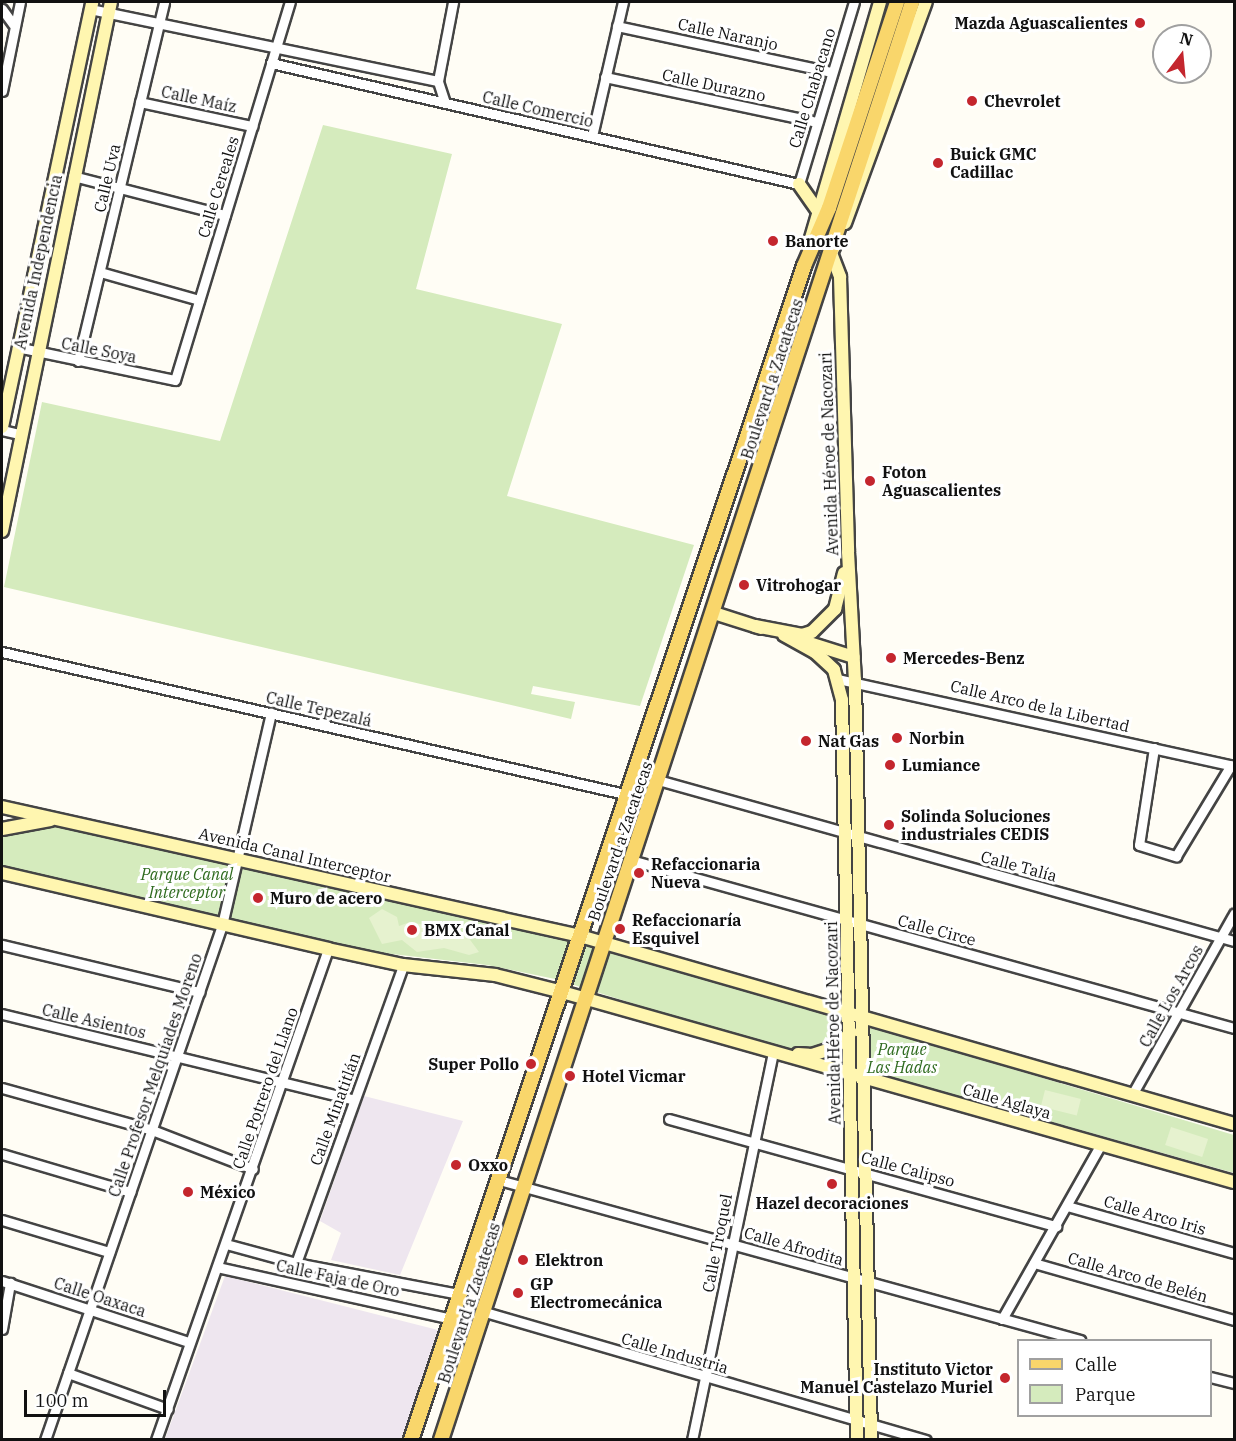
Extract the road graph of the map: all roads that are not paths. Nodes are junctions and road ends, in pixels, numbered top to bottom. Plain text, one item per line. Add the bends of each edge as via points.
1 (20, 2) edge
2 (164, 2) edge
3 (290, 2) edge
4 (453, 2) edge
5 (622, 2) edge
6 (854, 2) edge
7 (880, 2) edge
8 (897, 2) edge
9 (912, 2) edge
10 (926, 2) edge
11 (91, 5) edge
12 (110, 7) edge
13 (2, 9) edge
14 (159, 23) junction
15 (13, 24) junction
16 (617, 26) junction
17 (276, 48) junction
18 (271, 63) junction
19 (4, 70) edge
20 (832, 72) junction
21 (605, 77) junction
22 (438, 81) junction
23 (2, 91) edge
24 (140, 102) junction
25 (445, 103) junction
26 (817, 122) junction
27 (252, 126) junction
28 (591, 136) junction
29 (73, 176) junction
30 (799, 184) junction
31 (120, 188) junction
32 (817, 210) junction
33 (225, 215) junction
34 (831, 252) junction
35 (804, 266) junction
36 (100, 272) junction
37 (199, 300) junction
38 (17, 347) junction
39 (36, 352) junction
40 (78, 361) junction
41 (175, 380) joint
42 (2, 428) edge
43 (20, 434) junction
44 (2, 531) edge
45 (848, 552) junction
46 (700, 582) junction
47 (714, 613) junction
48 (755, 626) junction
49 (784, 635) junction
50 (2, 652) edge
51 (854, 657) junction
52 (838, 679) junction
53 (855, 680) junction
54 (270, 713) junction
55 (1154, 748) junction
56 (1232, 765) edge
57 (658, 780) junction
58 (629, 795) junction
59 (2, 807) edge
60 (57, 819) junction
61 (2, 829) edge
62 (845, 834) junction
63 (858, 838) junction
64 (239, 859) junction
65 (632, 860) junction
66 (2, 873) edge
67 (1234, 914) edge
68 (847, 922) junction
69 (222, 925) junction
70 (860, 925) junction
71 (580, 936) junction
72 (1221, 938) junction
73 (1234, 941) edge
74 (602, 943) junction
75 (2, 945) edge
76 (328, 950) junction
77 (403, 965) junction
78 (199, 992) junction
79 (562, 992) junction
80 (585, 998) junction
81 (849, 1012) junction
82 (1179, 1013) junction
83 (2, 1014) edge
84 (862, 1016) junction
85 (1234, 1028) edge
86 (849, 1035) junction
87 (777, 1053) junction
88 (177, 1056) junction
89 (856, 1075) junction
90 (282, 1082) junction
91 (2, 1088) edge
92 (1133, 1093) junction
93 (354, 1100) junction
94 (669, 1119) dead end
95 (1234, 1124) edge
96 (152, 1130) junction
97 (752, 1141) junction
98 (1101, 1144) junction
99 (2, 1154) edge
100 (253, 1169) junction
101 (852, 1169) junction
102 (866, 1172) junction
103 (499, 1180) junction
104 (1234, 1182) edge
105 (525, 1187) junction
106 (130, 1192) junction
107 (1067, 1206) junction
108 (2, 1220) edge
109 (1056, 1226) junction
110 (226, 1244) junction
111 (732, 1245) junction
112 (110, 1252) junction
113 (1234, 1253) edge
114 (296, 1263) junction
115 (1034, 1263) junction
116 (218, 1267) junction
117 (854, 1279) junction
118 (6, 1282) edge
119 (868, 1282) junction
120 (459, 1294) junction
121 (90, 1309) junction
122 (485, 1312) junction
123 (1002, 1318) junction
124 (452, 1319) junction
125 (1234, 1320) edge
126 (2, 1329) edge
127 (1073, 1339) edge
128 (189, 1342) junction
129 (68, 1372) junction
130 (706, 1378) junction
131 (1212, 1378) edge
132 (1234, 1383) edge
133 (168, 1409) junction
134 (856, 1420) junction
135 (871, 1424) junction
136 (45, 1440) edge
137 (156, 1440) edge
138 (411, 1440) edge
139 (441, 1440) edge
140 (692, 1440) edge
141 (857, 1440) edge
142 (871, 1440) edge
143 (926, 1440) edge

1 - 15 street
2 - 14 street, Calle Uva
3 - 17 street, Calle Cereales
4 - 22 street
5 - 16 street
6 - 20 street, Calle Chabacano
7 - 32 main road, Boulevard a Zacatecas
8 - 35 main road, Boulevard a Zacatecas via 829,208
9 - 34 main road, Boulevard a Zacatecas
10 - 34 main road, Boulevard a Zacatecas via 855,201
11 - 12 street
11 - 38 main road, Avenida Independencia
12 - 14 street
12 - 29 main road, Avenida Independencia
13 - 15 street
14 - 17 street
14 - 24 street, Calle Uva
15 - 19 street
16 - 20 street, Calle Naranjo
16 - 21 street
17 - 18 street, Calle Cereales
17 - 22 street
18 - 25 street, Calle Comercio
18 - 27 street, Calle Cereales
19 - 23 street
20 - 26 street, Calle Chabacano
21 - 26 street, Calle Durazno
21 - 28 street
22 - 25 street
24 - 27 street, Calle Maíz
24 - 31 street, Calle Uva
25 - 28 street, Calle Comercio
26 - 30 street, Calle Chabacano
27 - 33 street, Calle Cereales
28 - 30 street, Calle Comercio
29 - 31 street
29 - 39 main road, Avenida Independencia
30 - 32 main road
31 - 33 street
31 - 36 street, Calle Uva
32 - 35 main road, Boulevard a Zacatecas
33 - 37 street, Calle Cereales
34 - 45 main road, Avenida Héroe de Nacozari via 840,276
34 - 47 main road, Boulevard a Zacatecas
35 - 46 main road, Boulevard a Zacatecas
36 - 37 street
36 - 40 street, Calle Uva
37 - 41 street, Calle Cereales
38 - 39 street, Calle Soya
38 - 42 main road, Avenida Independencia
39 - 40 street, Calle Soya
39 - 43 main road, Avenida Independencia
40 - 41 street, Calle Soya
42 - 43 street
43 - 44 main road, Avenida Independencia
45 - 48 main road via 840,597 822,626 802,634
45 - 51 main road, Avenida Héroe de Nacozari
46 - 47 main road via 704,599
46 - 58 main road, Boulevard a Zacatecas
47 - 48 main road
47 - 57 main road, Boulevard a Zacatecas
48 - 49 main road
49 - 51 main road
49 - 52 main road via 815,652
50 - 54 street, Calle Tepezalá
51 - 53 main road, Avenida Héroe de Nacozari
52 - 53 street, Calle Arco de la Libertad
52 - 62 main road, Avenida Héroe de Nacozari
53 - 55 street, Calle Arco de la Libertad
53 - 63 main road, Avenida Héroe de Nacozari
54 - 58 street, Calle Tepezalá
54 - 64 street, Calle Profesor Melquíades Moreno
55 - 56 street, Calle Arco de la Libertad
55 - 56 street via 1139,845 1176,856
57 - 62 street, Calle Talía
57 - 65 main road, Boulevard a Zacatecas
58 - 71 main road, Boulevard a Zacatecas
59 - 60 main road
60 - 61 main road, Avenida Canal Interceptor
60 - 64 main road, Avenida Canal Interceptor
62 - 63 street, Calle Talía
62 - 68 main road, Avenida Héroe de Nacozari
63 - 70 main road, Avenida Héroe de Nacozari
63 - 72 street, Calle Talía
64 - 69 street, Calle Profesor Melquíades Moreno
64 - 71 main road, Avenida Canal Interceptor
65 - 68 street, Calle Circe
65 - 74 main road, Boulevard a Zacatecas
66 - 69 main road
67 - 72 street, Calle Los Arcos
68 - 70 street, Calle Circe
68 - 81 main road, Avenida Héroe de Nacozari
69 - 76 main road
69 - 78 street, Calle Profesor Melquíades Moreno
70 - 82 street, Calle Circe
70 - 84 main road, Avenida Héroe de Nacozari
71 - 74 main road
71 - 79 main road, Boulevard a Zacatecas
72 - 73 street, Calle Talía
72 - 82 street, Calle Los Arcos
74 - 80 main road, Boulevard a Zacatecas
74 - 81 main road
75 - 78 street
76 - 77 main road
76 - 90 street, Calle Potrero del Llano
77 - 79 main road via 495,975
77 - 93 street, Calle Minatitlán
78 - 88 street, Calle Profesor Melquíades Moreno
79 - 80 main road, Calle Aglaya
79 - 103 main road, Boulevard a Zacatecas
80 - 87 main road, Calle Aglaya
80 - 105 main road, Boulevard a Zacatecas
81 - 84 main road
81 - 86 main road, Avenida Héroe de Nacozari
82 - 85 street, Calle Circe
82 - 92 street, Calle Los Arcos
83 - 88 street, Calle Asientos
84 - 86 main road
84 - 89 main road, Avenida Héroe de Nacozari
84 - 92 main road
86 - 87 main road via 836,1047 812,1055
86 - 89 main road, Avenida Héroe de Nacozari
87 - 89 main road, Calle Aglaya
87 - 97 street, Calle Troquel
88 - 90 street, Calle Asientos
88 - 96 street, Calle Profesor Melquíades Moreno
89 - 98 main road, Calle Aglaya
89 - 101 main road, Avenida Héroe de Nacozari
89 - 102 main road, Avenida Héroe de Nacozari
90 - 93 street, Calle Asientos
90 - 100 street, Calle Potrero del Llano
91 - 96 street
92 - 95 main road
93 - 114 street, Calle Minatitlán
94 - 97 street, Calle Calipso
96 - 100 street
96 - 106 street, Calle Profesor Melquíades Moreno
97 - 101 street, Calle Calipso
97 - 111 street, Calle Troquel
98 - 104 main road, Calle Aglaya
98 - 107 street
99 - 106 street
100 - 110 street, Calle Potrero del Llano
101 - 102 street, Calle Calipso
101 - 117 main road, Avenida Héroe de Nacozari
102 - 109 street, Calle Calipso
102 - 119 main road, Avenida Héroe de Nacozari
103 - 105 street, Calle Afrodita
103 - 120 main road, Boulevard a Zacatecas
105 - 111 street, Calle Afrodita
105 - 122 main road, Boulevard a Zacatecas
106 - 112 street, Calle Profesor Melquíades Moreno
107 - 109 street
107 - 113 street, Calle Arco Iris
108 - 112 street
109 - 115 street
110 - 114 street, Calle Faja de Oro
110 - 116 street, Calle Potrero del Llano
111 - 117 street, Calle Afrodita
111 - 130 street, Calle Troquel
112 - 121 street, Calle Profesor Melquíades Moreno
114 - 120 street, Calle Faja de Oro
115 - 123 street
115 - 125 street, Calle Arco de Belén
116 - 124 street, Calle Faja de Oro
116 - 128 street, Calle Potrero del Llano
117 - 119 street, Calle Afrodita
117 - 134 main road, Avenida Héroe de Nacozari
118 - 121 street, Calle Oaxaca
118 - 126 street
119 - 123 street, Calle Afrodita
119 - 135 main road, Avenida Héroe de Nacozari
120 - 124 main road, Boulevard a Zacatecas
121 - 128 street, Calle Oaxaca
121 - 129 street, Calle Profesor Melquíades Moreno
122 - 130 street, Calle Industria
122 - 139 main road, Boulevard a Zacatecas
123 - 127 street, Calle Afrodita
124 - 138 main road, Boulevard a Zacatecas
128 - 133 street, Calle Potrero del Llano
129 - 133 street
129 - 136 street, Calle Profesor Melquíades Moreno
130 - 134 street, Calle Industria
130 - 140 street, Calle Troquel
131 - 132 street
133 - 137 street, Calle Potrero del Llano
134 - 135 street, Calle Industria
134 - 141 main road, Avenida Héroe de Nacozari
135 - 142 main road, Avenida Héroe de Nacozari
135 - 143 street, Calle Industria

